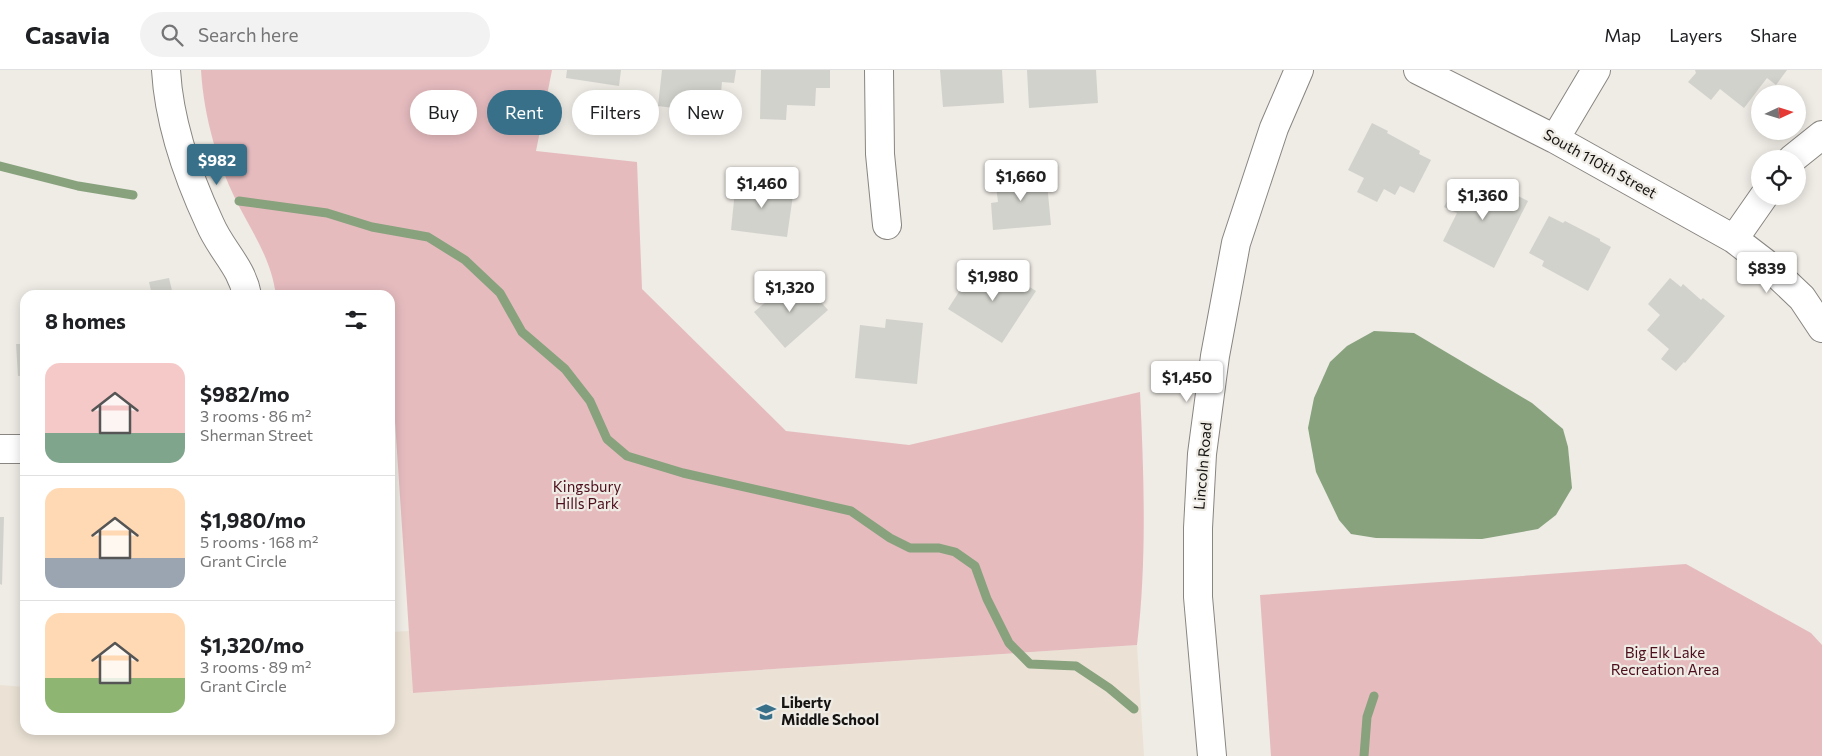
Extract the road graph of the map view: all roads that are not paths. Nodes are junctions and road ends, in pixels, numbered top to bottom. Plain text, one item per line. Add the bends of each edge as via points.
1 (166, 70) edge
2 (879, 70) edge
3 (1299, 70) edge
4 (1418, 70) edge
5 (1596, 70) edge
6 (1822, 136) edge
7 (1555, 138) junction
8 (1804, 150) edge
9 (1758, 205) edge
10 (887, 225) dead end
11 (1734, 239) junction
12 (246, 290) edge
13 (1822, 328) edge
14 (0, 449) edge
15 (20, 449) edge
16 (1212, 756) edge

1 - 12 street via 176,132 193,182 210,226 244,280
2 - 10 street via 880,154
3 - 16 street, Lincoln Road via 1274,128 1236,243 1215,356 1202,454 1198,598
4 - 7 street, South 110th Street
5 - 7 street
6 - 8 street
7 - 11 street, South 110th Street
9 - 11 street
11 - 13 street, South 110th Street via 1802,298
14 - 15 street

